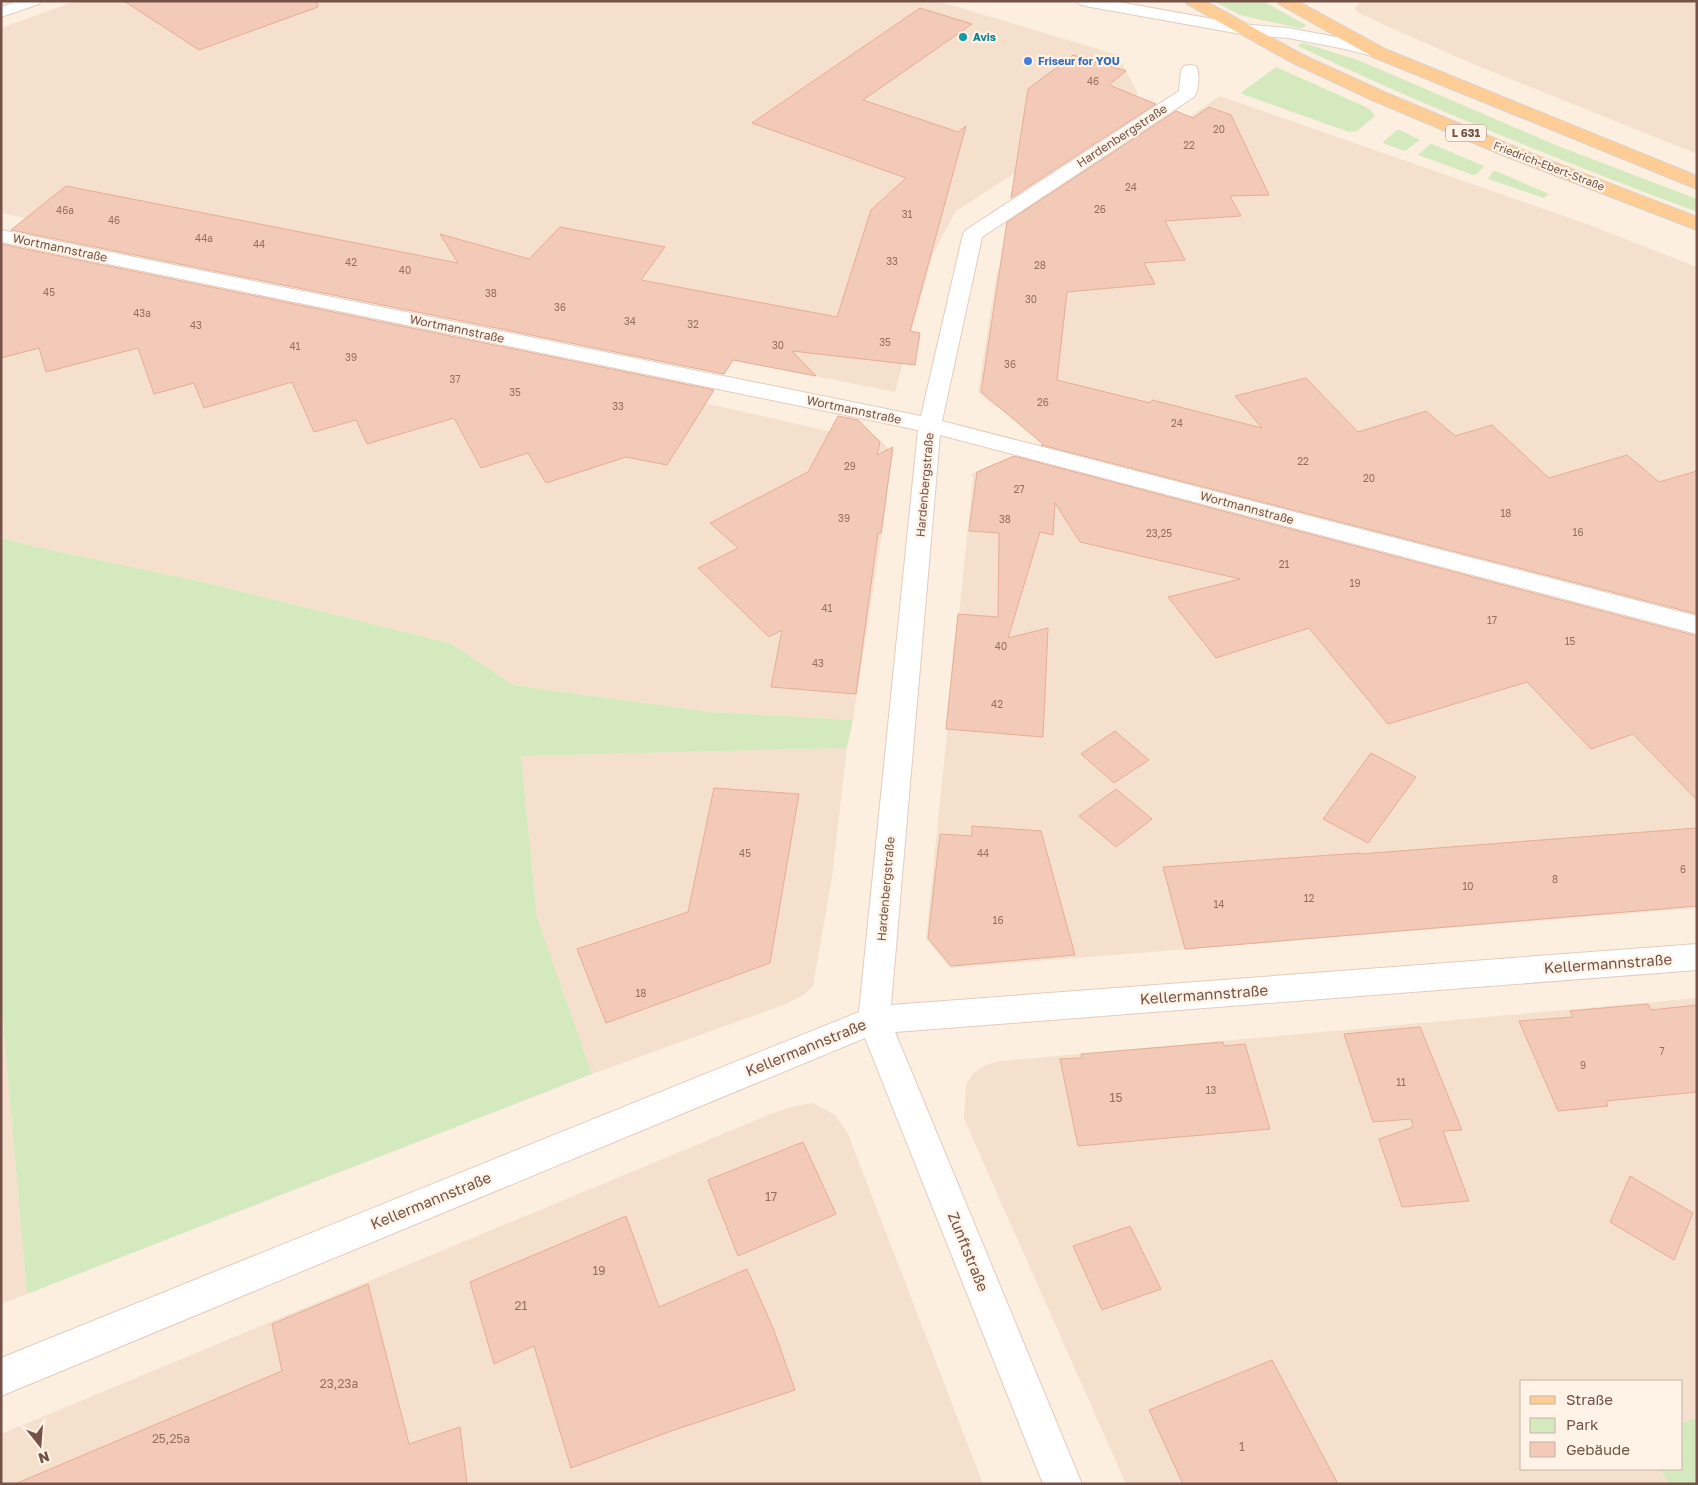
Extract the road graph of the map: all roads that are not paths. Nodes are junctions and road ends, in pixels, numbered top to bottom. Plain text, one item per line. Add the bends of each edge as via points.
1 (33, 1) edge
2 (1085, 1) edge
3 (1193, 1) edge
4 (1285, 1) edge
5 (1, 12) edge
6 (1241, 29) junction
7 (1378, 53) junction
8 (1190, 70) dead end
9 (1697, 183) edge
10 (1697, 224) edge
11 (1, 236) edge
12 (930, 425) junction
13 (1697, 625) edge
14 (1697, 957) edge
15 (874, 1020) junction
16 (1, 1377) edge
17 (1063, 1484) edge

1 - 5 street
2 - 6 street, Friedrich-Ebert-Straße
3 - 6 main road, L 631
4 - 7 main road, Friedrich-Ebert-Straße
6 - 7 street, Friedrich-Ebert-Straße via 1288,32
6 - 10 main road, Friedrich-Ebert-Straße / L 631 via 1332,76 1469,135
7 - 9 main road, Friedrich-Ebert-Straße
8 - 12 street, Hardenbergstraße via 1188,93 973,234
11 - 12 street, Wortmannstraße
12 - 13 street, Wortmannstraße
12 - 15 street, Hardenbergstraße
14 - 15 street, Kellermannstraße
15 - 16 street, Kellermannstraße
15 - 17 street, Zunftstraße

